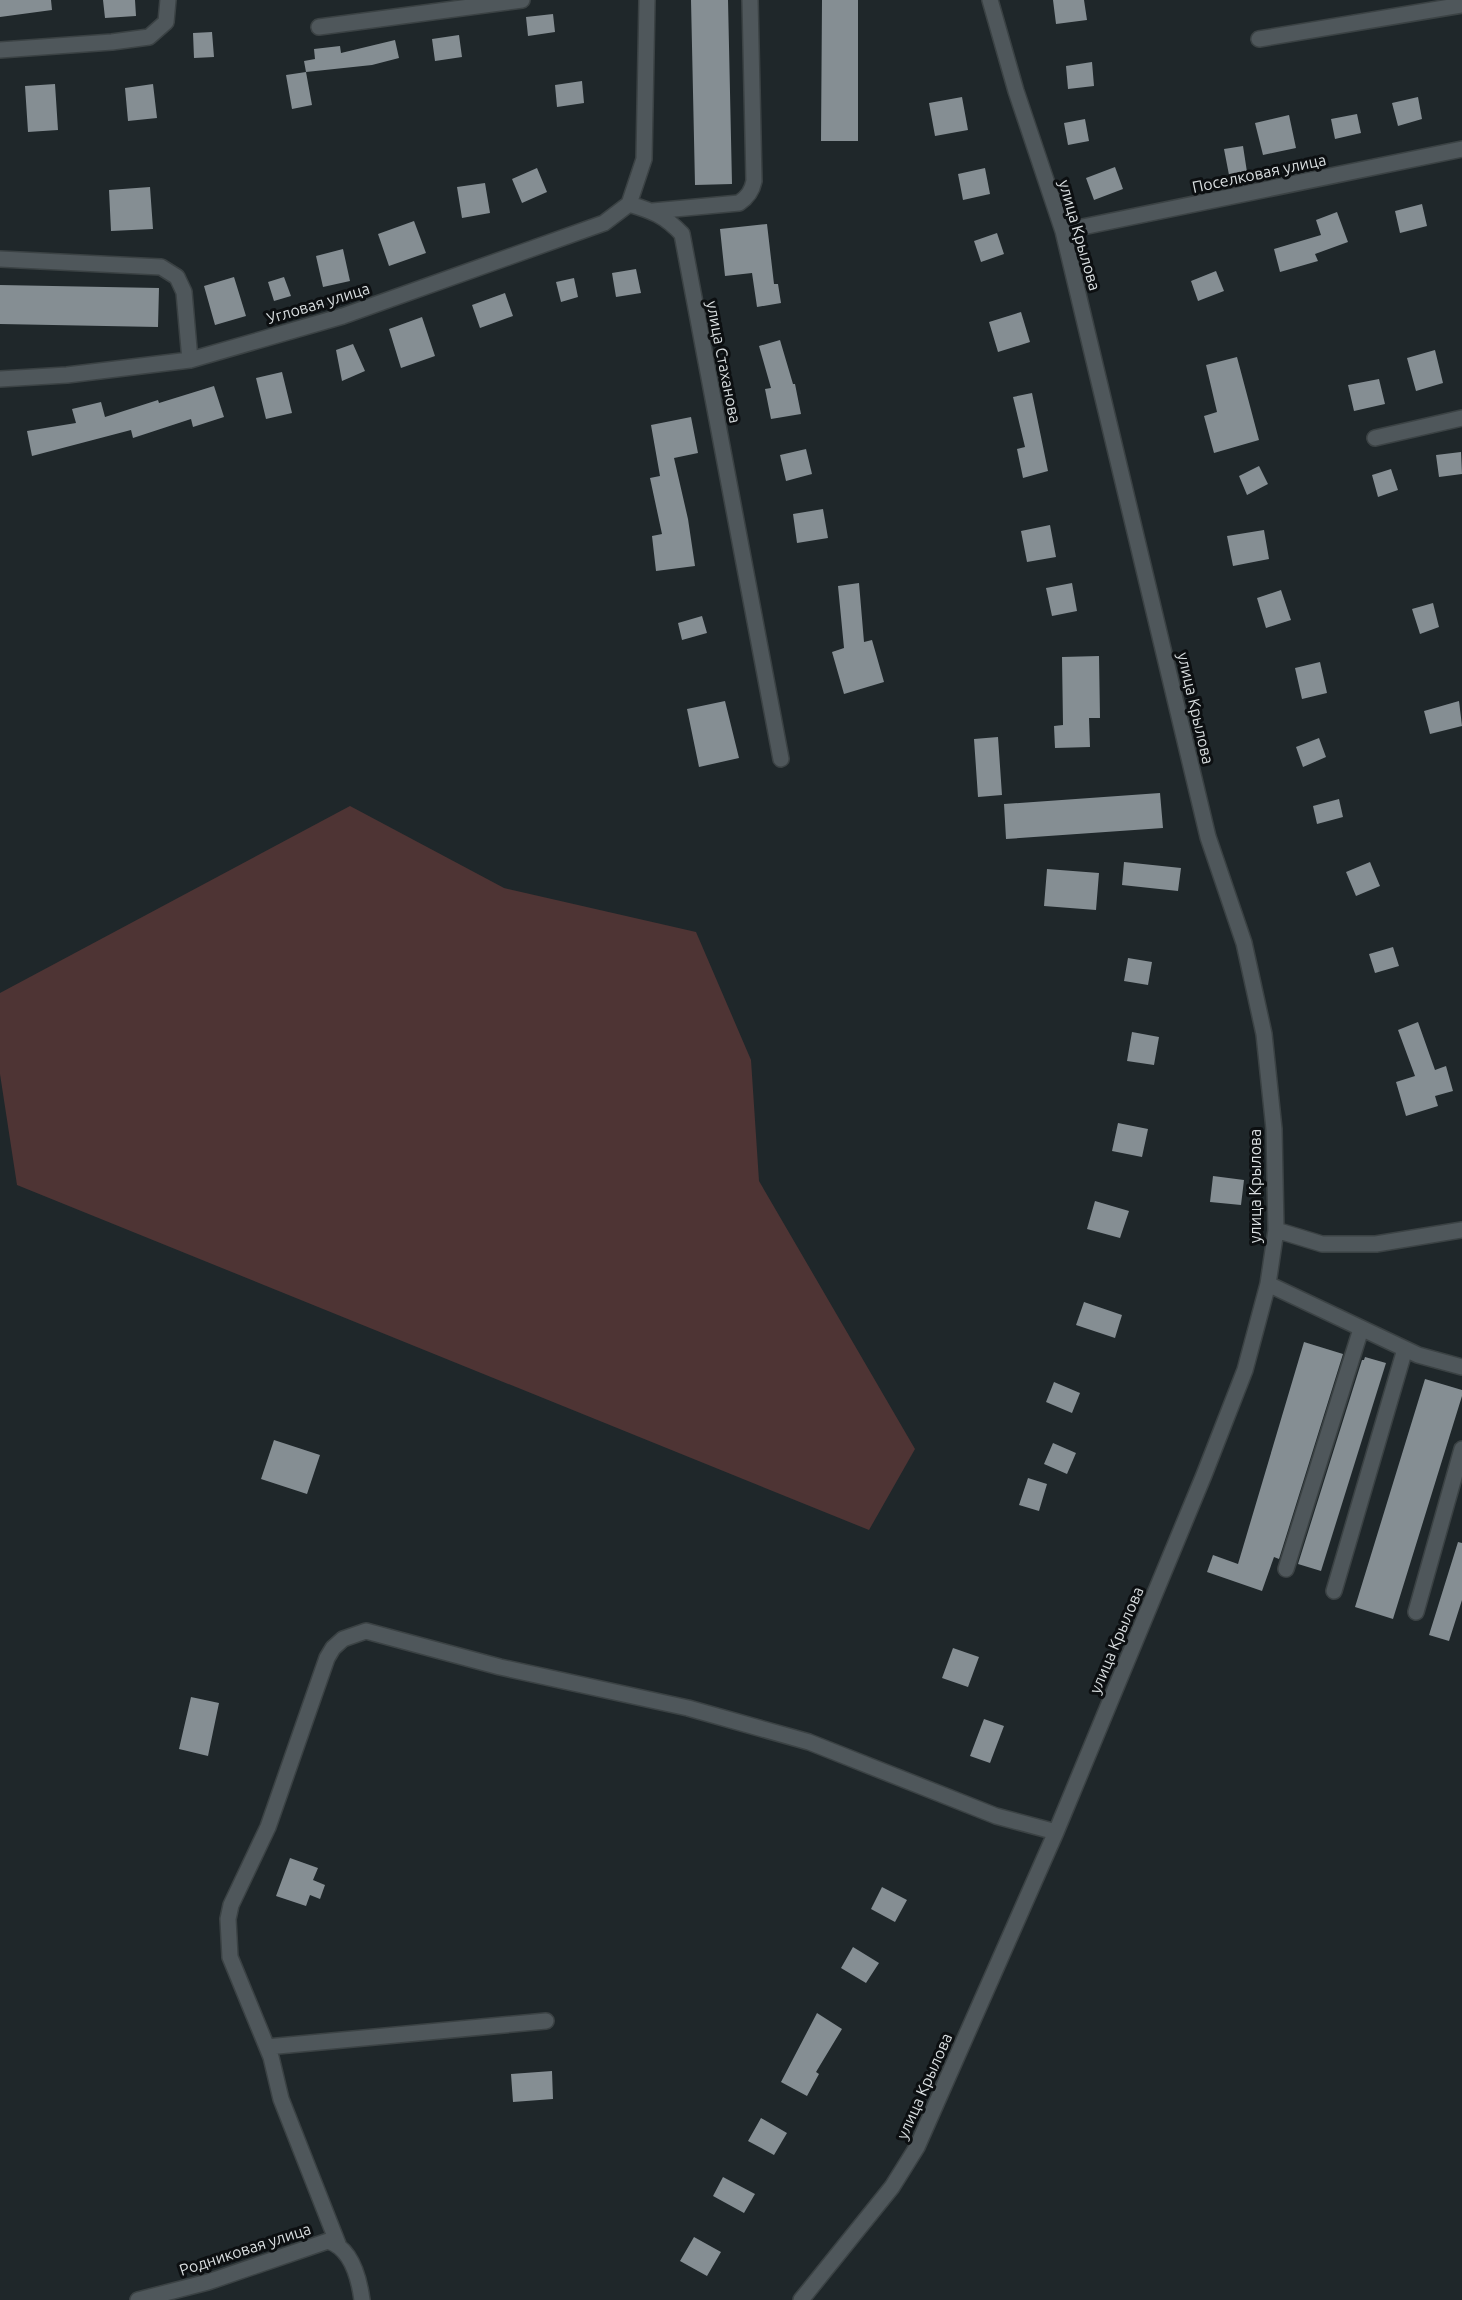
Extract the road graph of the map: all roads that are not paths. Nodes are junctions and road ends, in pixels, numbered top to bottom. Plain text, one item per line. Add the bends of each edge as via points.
1 (168, 0) edge
2 (522, 0) edge
3 (647, 0) edge
4 (750, 0) edge
5 (990, 0) edge
6 (1462, 5) edge
7 (319, 27) dead end
8 (1259, 39) dead end
9 (0, 50) edge
10 (1462, 149) edge
11 (629, 204) junction
12 (653, 211) junction
13 (1063, 231) junction
14 (0, 259) edge
15 (190, 360) junction
16 (0, 379) edge
17 (1462, 418) edge
18 (1375, 438) dead end
19 (781, 759) dead end
20 (1276, 1230) junction
21 (1462, 1230) edge
22 (1268, 1284) junction
23 (1360, 1329) junction
24 (1405, 1349) junction
25 (1462, 1367) edge
26 (1462, 1449) edge
27 (1286, 1569) dead end
28 (1334, 1591) dead end
29 (1416, 1611) dead end
30 (1056, 1832) junction
31 (546, 2020) dead end
32 (267, 2047) junction
33 (338, 2244) junction
34 (138, 2300) edge
35 (362, 2300) edge
36 (801, 2300) edge

1 - 9 street via 166,22 149,37
2 - 7 street
3 - 11 street via 644,159
4 - 12 street via 752,190 739,202
5 - 13 street, улица Крылова
6 - 8 street
10 - 13 street, Поселковая улица
11 - 12 street, улица Стаханова
11 - 15 street, Угловая улица via 604,223 343,316
12 - 19 street, улица Стаханова via 682,234
13 - 20 street, улица Крылова via 1208,837 1244,943 1264,1034 1274,1129
14 - 15 street via 161,267 177,277 184,292
15 - 16 street, Угловая улица
17 - 18 street
20 - 21 street via 1322,1244 1376,1244
20 - 22 street, улица Крылова
22 - 23 street
22 - 30 street, улица Крылова via 1237,1391
23 - 24 street
23 - 27 street
24 - 25 street
24 - 28 street
26 - 29 street
30 - 32 street via 996,1816 809,1742 688,1708 500,1667 366,1631 355,1633 343,1639 327,1658 268,1827 228,1919 230,1957
30 - 36 street, улица Крылова via 917,2147 892,2187
31 - 32 street
32 - 33 street via 281,2099
33 - 34 street, Родниковая улица via 328,2241 208,2282
33 - 35 street via 357,2271

